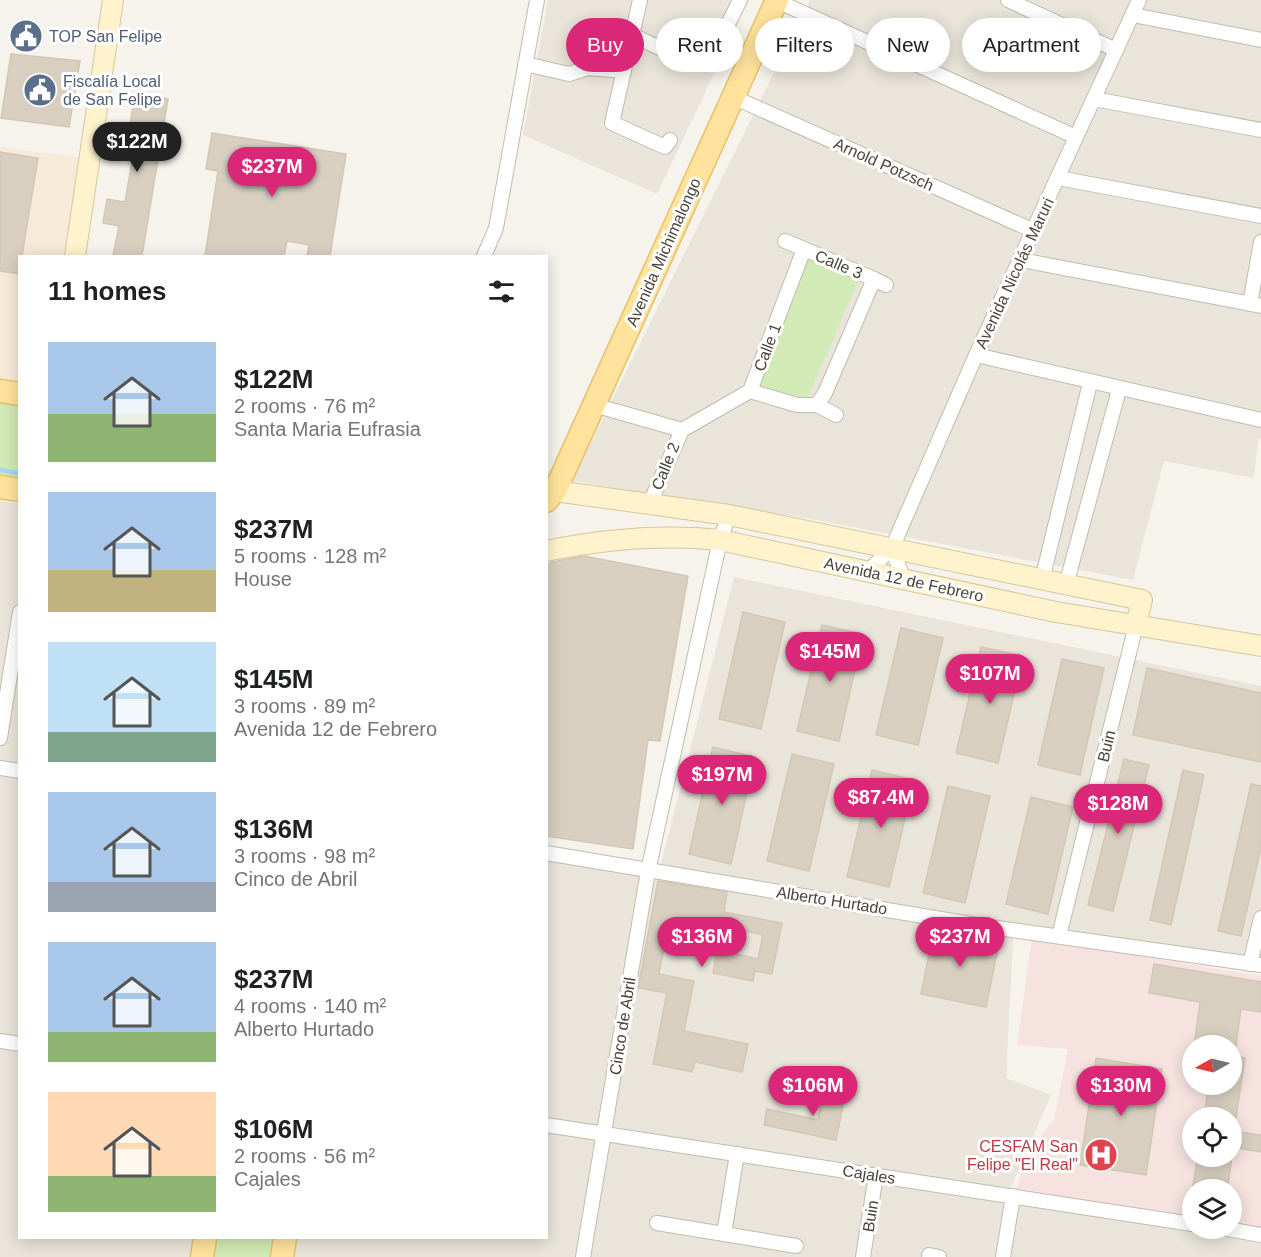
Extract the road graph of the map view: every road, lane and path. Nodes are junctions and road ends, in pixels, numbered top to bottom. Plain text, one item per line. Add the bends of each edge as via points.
1 (113, 0) edge
2 (537, 0) edge
3 (640, 0) edge
4 (740, 0) edge
5 (1008, 0) edge
6 (1139, 0) edge
7 (777, 1) edge
8 (1132, 15) junction
9 (636, 18) edge
10 (1261, 40) edge
11 (644, 41) edge
12 (1116, 50) junction
13 (525, 64) junction
14 (575, 72) edge
15 (624, 72) edge
16 (733, 97) junction
17 (1094, 99) junction
18 (1261, 130) edge
19 (1076, 137) junction
20 (670, 140) dead end
21 (1058, 178) junction
22 (1261, 216) edge
23 (1034, 231) junction
24 (785, 241) dead end
25 (1261, 243) edge
26 (804, 249) junction
27 (75, 255) edge
28 (484, 255) edge
29 (1021, 260) junction
30 (1255, 305) edge
31 (976, 355) junction
32 (1090, 383) junction
33 (1119, 390) junction
34 (0, 391) edge
35 (750, 391) junction
36 (18, 394) edge
37 (594, 405) junction
38 (817, 405) junction
39 (836, 415) dead end
40 (1261, 420) edge
41 (682, 430) junction
42 (0, 487) edge
43 (18, 490) edge
44 (549, 494) edge
45 (650, 503) junction
46 (729, 515) junction
47 (720, 540) junction
48 (892, 548) junction
49 (548, 551) edge
50 (868, 571) junction
51 (903, 578) junction
52 (1042, 580) junction
53 (1066, 585) junction
54 (18, 625) edge
55 (1136, 625) junction
56 (1261, 646) edge
57 (0, 738) edge
58 (0, 768) edge
59 (18, 771) edge
60 (548, 854) edge
61 (648, 871) junction
62 (1261, 918) edge
63 (1059, 936) junction
64 (1255, 960) edge
65 (0, 1041) edge
66 (18, 1044) edge
67 (548, 1125) edge
68 (604, 1134) junction
69 (737, 1154) junction
70 (876, 1175) junction
71 (1013, 1196) junction
72 (1182, 1222) edge
73 (657, 1223) dead end
74 (1242, 1231) edge
75 (724, 1234) junction
76 (1261, 1234) edge
77 (205, 1239) edge
78 (285, 1239) edge
79 (796, 1246) dead end
80 (202, 1257) edge
81 (282, 1257) edge
82 (583, 1257) edge
83 (863, 1257) edge
84 (1003, 1257) edge

1 - 27 street
2 - 13 street
3 - 9 street
4 - 11 street via 708,64 694,64
5 - 12 street
6 - 8 street, Avenida Nicolás Maruri
7 - 16 main road, Avenida Michimalongo
7 - 19 street
8 - 10 street
8 - 12 street, Avenida Nicolás Maruri
12 - 17 street, Avenida Nicolás Maruri
13 - 14 street
13 - 28 street via 496,228
15 - 20 street via 612,123 665,147
16 - 23 street, Arnold Potzsch
16 - 37 main road, Avenida Michimalongo
17 - 18 street
17 - 19 street, Avenida Nicolás Maruri
19 - 21 street, Avenida Nicolás Maruri
21 - 22 street
21 - 23 street, Avenida Nicolás Maruri
23 - 29 street, Avenida Nicolás Maruri
24 - 26 street
25 - 30 street
26 - 35 street, Calle 1
26 - 38 street, Calle 3 via 880,282
29 - 30 street
29 - 31 street, Avenida Nicolás Maruri
31 - 32 street
31 - 48 street, Avenida Nicolás Maruri
32 - 33 street
32 - 52 street
33 - 40 street
33 - 53 street
34 - 36 main road
35 - 38 street via 798,405
35 - 41 street, Calle 1
37 - 41 street
37 - 44 main road, Avenida Michimalongo
38 - 39 street
41 - 45 street, Calle 2
42 - 43 main road
44 - 45 street, Avenida 12 de Febrero
45 - 46 street, Avenida 12 de Febrero
46 - 47 street, Cinco de Abril
46 - 48 street, Avenida 12 de Febrero
47 - 49 street, Avenida 12 de Febrero via 676,536 601,540
47 - 50 street, Avenida 12 de Febrero
47 - 61 street, Cinco de Abril
48 - 50 street, Avenida Nicolás Maruri
48 - 51 street
48 - 52 street, Avenida 12 de Febrero
50 - 51 street, Avenida 12 de Febrero
51 - 55 street, Avenida 12 de Febrero via 1056,612
52 - 53 street, Avenida 12 de Febrero
53 - 55 street, Avenida 12 de Febrero via 1142,600
54 - 57 street
55 - 56 street, Avenida 12 de Febrero
55 - 63 street, Buin
58 - 59 street
60 - 61 street, Alberto Hurtado
61 - 63 street, Alberto Hurtado
61 - 68 street, Cinco de Abril
62 - 64 street
63 - 64 street, Alberto Hurtado
65 - 66 street
67 - 68 street, Cajales
68 - 69 street, Cajales
68 - 82 street, Cinco de Abril
69 - 70 street, Cajales
69 - 75 street
70 - 71 street, Cajales
70 - 83 street, Buin
71 - 72 street, Cajales
71 - 84 street
73 - 75 street
74 - 76 street
75 - 79 street
77 - 80 main road
78 - 81 main road

